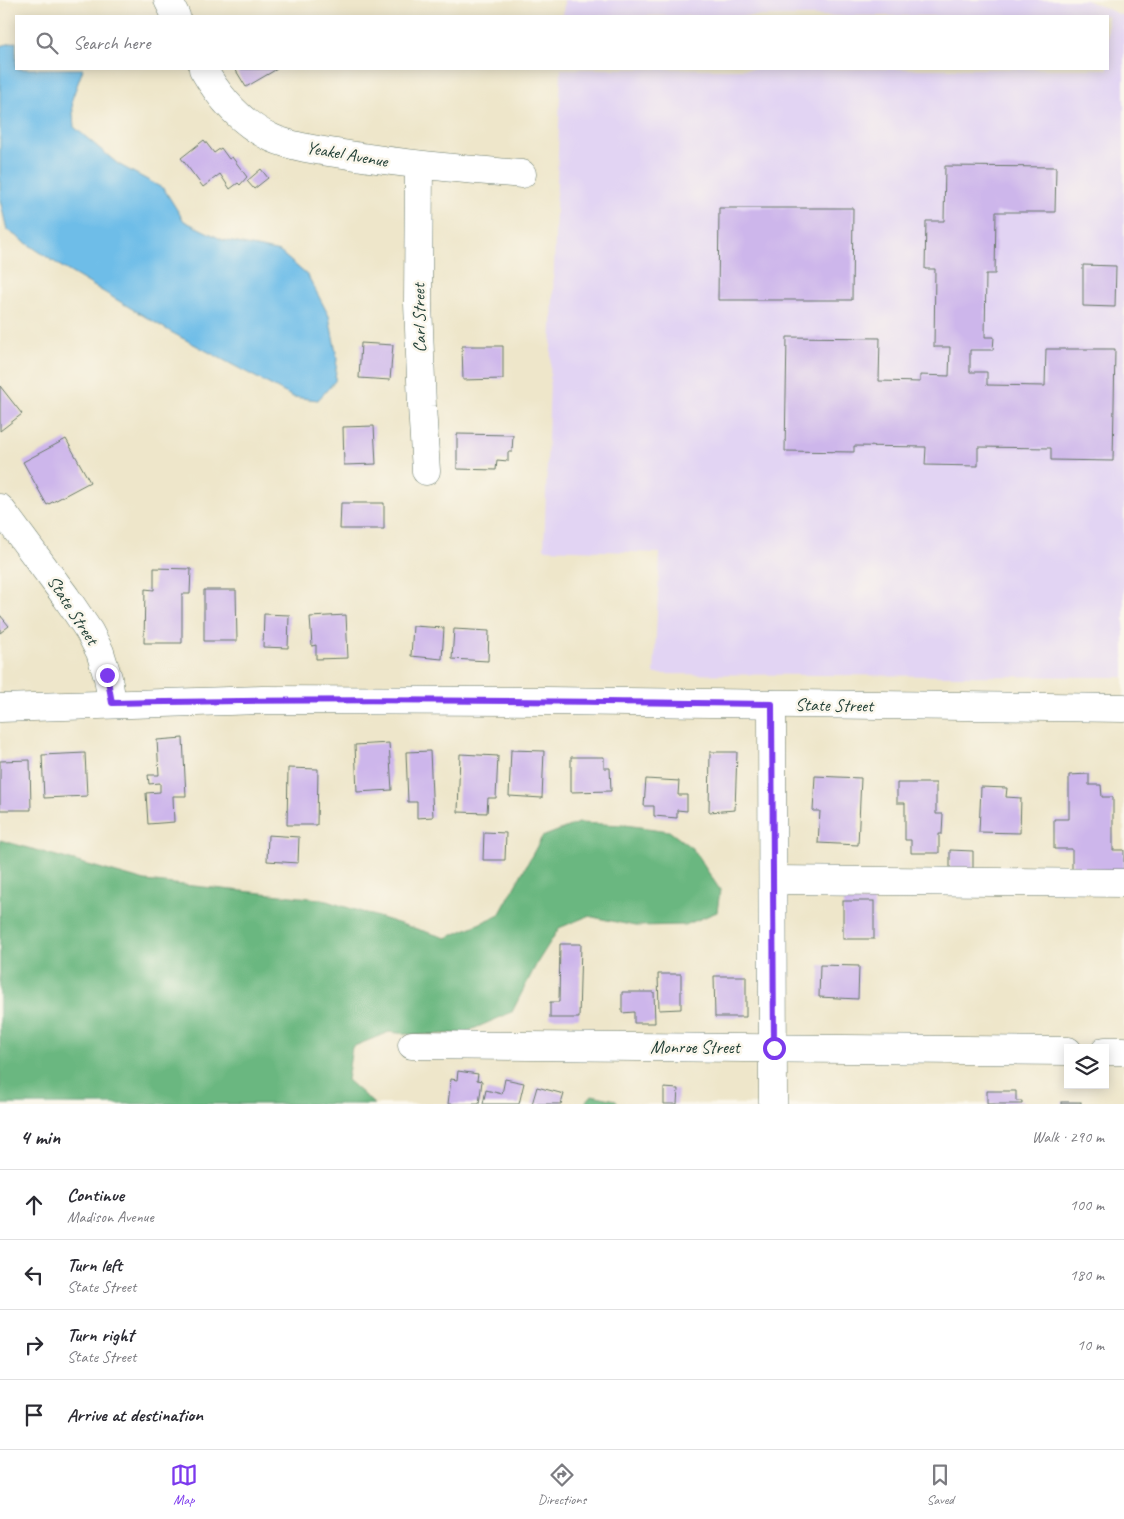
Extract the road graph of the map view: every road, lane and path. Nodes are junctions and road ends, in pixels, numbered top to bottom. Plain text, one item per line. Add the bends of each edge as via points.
1 (168, 0) edge
2 (176, 15) edge
3 (204, 70) edge
4 (419, 165) junction
5 (522, 174) dead end
6 (426, 471) dead end
7 (0, 508) edge
8 (112, 703) junction
9 (772, 704) junction
10 (0, 708) edge
11 (1124, 708) edge
12 (773, 880) junction
13 (1124, 883) edge
14 (412, 1045) dead end
15 (774, 1048) junction
16 (1064, 1051) edge
17 (1109, 1051) edge
18 (1124, 1051) edge
19 (773, 1104) edge

1 - 2 street
3 - 4 street, Yeakel Avenue via 230,106 273,139 313,149
4 - 5 street, Yeakel Avenue
4 - 6 street, Carl Street via 418,302
7 - 8 street, State Street via 89,631 100,652
8 - 9 street, State Street via 537,700
8 - 10 street
9 - 11 street, State Street
9 - 12 street
12 - 13 street
12 - 15 street
14 - 15 street, Monroe Street
15 - 16 street, Monroe Street
15 - 19 street
17 - 18 street

